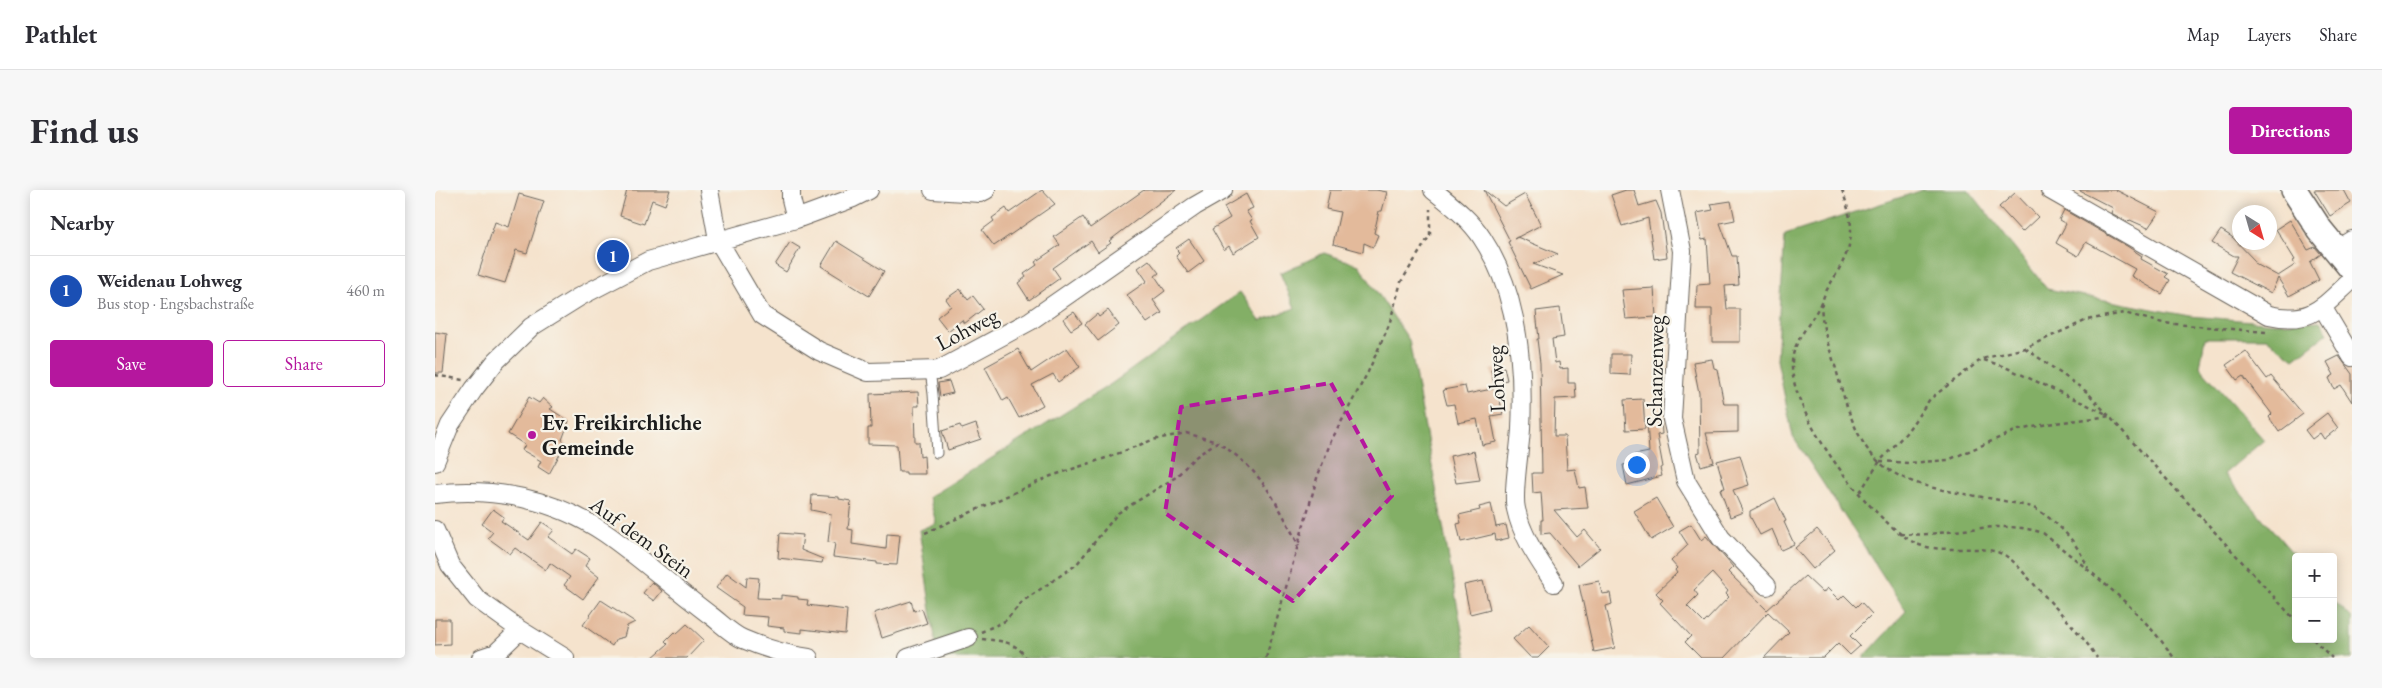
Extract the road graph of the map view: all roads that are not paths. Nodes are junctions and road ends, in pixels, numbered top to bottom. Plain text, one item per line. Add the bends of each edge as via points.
1 (709, 190) edge
2 (791, 190) edge
3 (869, 190) edge
4 (933, 190) edge
5 (985, 190) edge
6 (1223, 190) edge
7 (1670, 190) edge
8 (2050, 190) edge
9 (2294, 190) edge
10 (1432, 199) edge
11 (796, 219) junction
12 (718, 240) junction
13 (2349, 262) edge
14 (2323, 308) junction
15 (2352, 357) edge
16 (930, 370) junction
17 (937, 453) dead end
18 (435, 462) edge
19 (435, 494) edge
20 (435, 530) edge
21 (1554, 583) dead end
22 (1767, 586) dead end
23 (520, 630) junction
24 (969, 638) road end
25 (481, 658) edge
26 (565, 658) edge
27 (809, 658) edge
28 (908, 658) edge

1 - 12 street
2 - 11 street
3 - 11 street
4 - 5 street via 980,193
6 - 16 street, Lohweg via 1030,321 939,370
7 - 22 street, Schanzenweg via 1682,251 1672,419 1685,481 1721,538
8 - 14 street via 2269,315 2283,318 2304,316
9 - 13 street
10 - 21 street, Lohweg via 1457,210 1482,237 1509,296 1519,355 1521,428 1515,507 1527,540
11 - 12 street
12 - 16 street, Lohweg via 762,314 819,351 868,372
12 - 18 street via 648,261 579,297 531,328 496,361 473,389 450,425
13 - 14 street
14 - 15 street
16 - 17 lane
19 - 27 street, Auf dem Stein via 473,490 499,493 526,498 572,514 605,532 742,638 787,655
20 - 23 street via 450,565 477,599
23 - 25 street via 497,653
23 - 26 street
24 - 28 street

